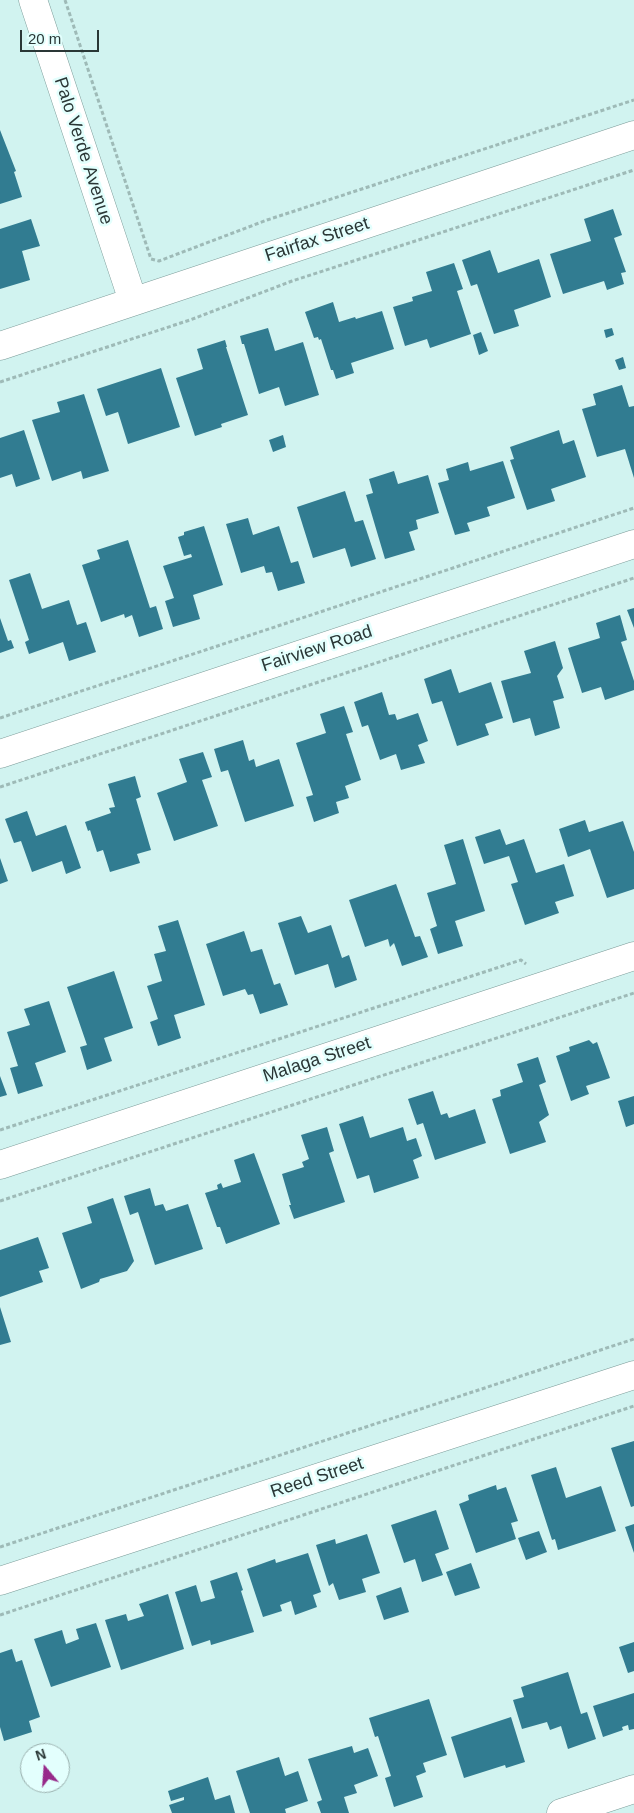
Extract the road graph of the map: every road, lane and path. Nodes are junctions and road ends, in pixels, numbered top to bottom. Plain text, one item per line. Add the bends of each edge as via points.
1 (33, 0) edge
2 (65, 0) edge
3 (634, 100) edge
4 (634, 135) edge
5 (634, 170) edge
6 (133, 301) junction
7 (0, 346) edge
8 (0, 382) edge
9 (634, 508) edge
10 (634, 544) edge
11 (634, 578) edge
12 (0, 718) edge
13 (0, 754) edge
14 (0, 787) edge
15 (634, 956) edge
16 (529, 967) dead end
17 (634, 993) edge
18 (0, 1130) edge
19 (0, 1165) edge
20 (0, 1201) edge
21 (634, 1339) edge
22 (634, 1374) edge
23 (634, 1406) edge
24 (0, 1547) edge
25 (0, 1581) edge
26 (0, 1615) edge
27 (634, 1789) edge
28 (561, 1813) edge

1 - 6 street, Palo Verde Avenue
2 - 3 path via 151,259 159,261 268,220
4 - 6 street, Fairfax Street
5 - 8 path via 292,281 190,320
6 - 7 street, Fairfax Street
9 - 12 path
10 - 13 street, Fairview Road
11 - 14 path
15 - 19 street, Malaga Street
16 - 18 path via 522,960
17 - 20 path
21 - 24 path
22 - 25 street, Reed Street
23 - 26 path
27 - 28 street

